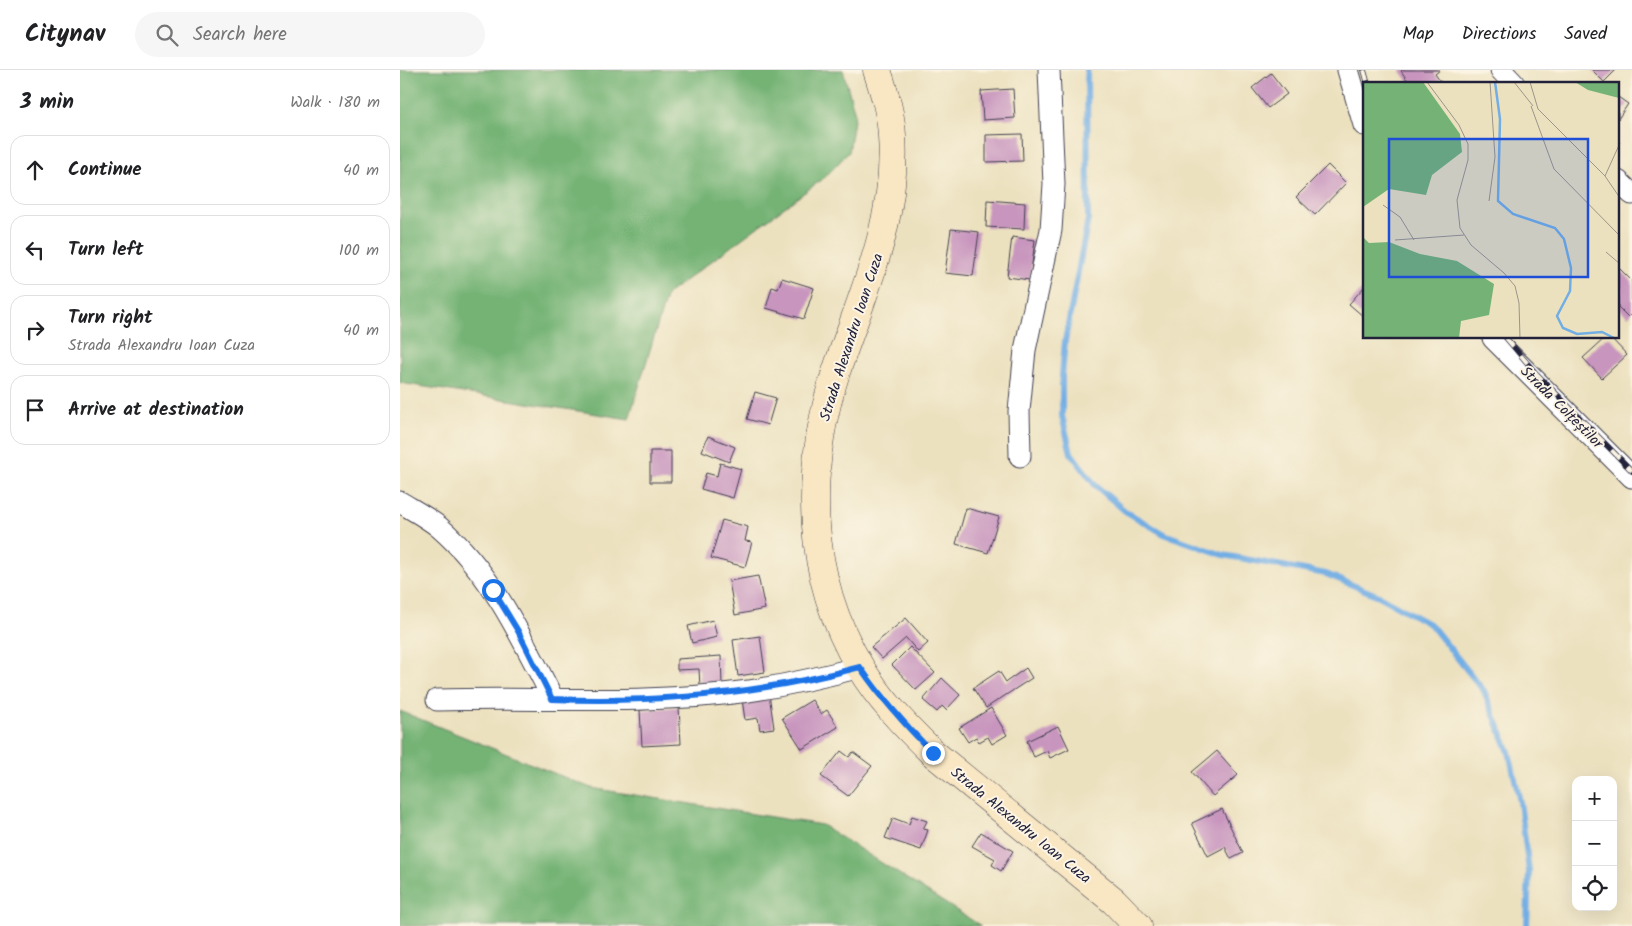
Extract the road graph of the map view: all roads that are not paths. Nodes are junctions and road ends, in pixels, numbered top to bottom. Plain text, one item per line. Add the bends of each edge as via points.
1 (877, 70) edge
2 (1049, 70) edge
3 (1348, 70) edge
4 (1501, 70) edge
5 (1512, 82) edge
6 (1363, 122) edge
7 (1620, 183) edge
8 (1632, 194) edge
9 (1494, 339) edge
10 (1020, 456) dead end
11 (1632, 477) edge
12 (400, 502) edge
13 (860, 667) junction
14 (552, 699) junction
15 (437, 700) dead end
16 (1138, 926) edge

1 - 13 main road, Strada Alexandru Ioan Cuza via 887,101 892,135 890,203 882,241 826,406 814,488 822,574 836,622
2 - 10 street via 1054,184 1051,230 1025,350 1019,412
3 - 6 street
4 - 5 street
7 - 8 street
9 - 11 street, Strada Colțeștilor
12 - 14 street via 438,526 468,557 518,631
13 - 14 street via 816,679 748,691 607,700
13 - 16 main road, Strada Alexandru Ioan Cuza via 878,693 933,753 1114,901
14 - 15 street

